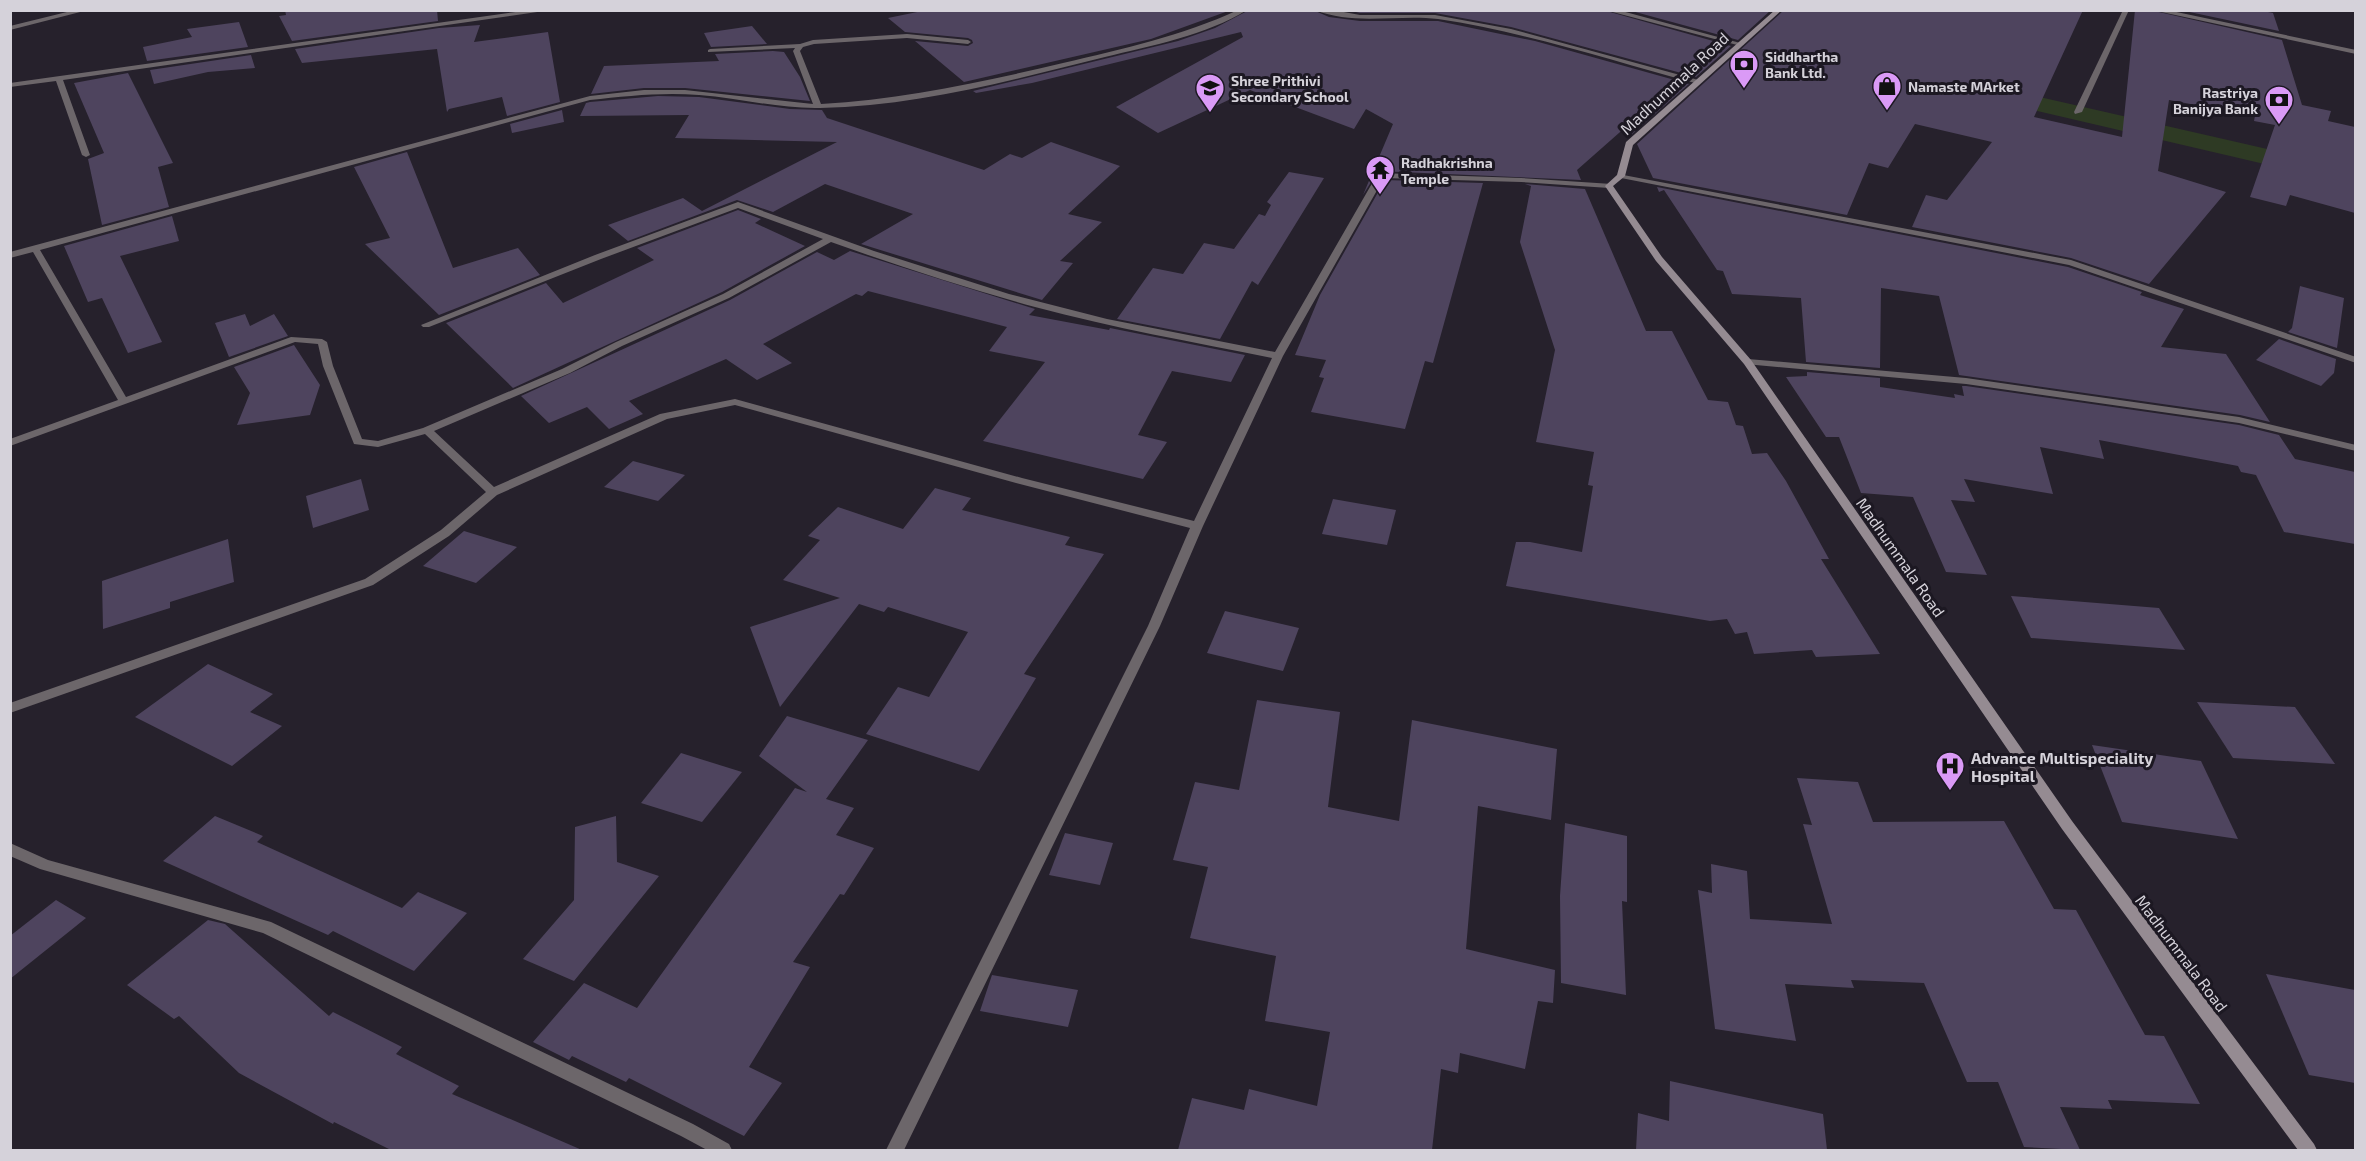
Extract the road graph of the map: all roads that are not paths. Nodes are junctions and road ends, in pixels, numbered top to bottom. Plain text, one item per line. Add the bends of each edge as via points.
1 (85, 10) edge
2 (548, 10) edge
3 (1245, 10) edge
4 (1318, 10) edge
5 (1608, 10) edge
6 (1779, 10) edge
7 (2126, 10) edge
8 (2155, 10) edge
9 (529, 12) edge
10 (10, 28) edge
11 (968, 42) dead end
12 (1741, 44) junction
13 (801, 46) junction
14 (710, 51) dead end
15 (2355, 52) edge
16 (59, 79) junction
17 (1698, 81) junction
18 (10, 85) edge
19 (818, 106) junction
20 (2078, 112) dead end
21 (86, 155) dead end
22 (1621, 176) junction
23 (1609, 186) junction
24 (829, 239) junction
25 (35, 248) junction
26 (10, 255) edge
27 (426, 325) dead end
28 (1278, 356) junction
29 (2355, 360) edge
30 (1748, 362) junction
31 (123, 400) junction
32 (427, 430) junction
33 (10, 442) edge
34 (2355, 448) edge
35 (493, 492) junction
36 (1197, 526) junction
37 (12, 704) edge
38 (10, 849) edge
39 (723, 1150) edge
40 (895, 1150) edge
41 (2308, 1150) edge

1 - 10 street
2 - 9 street
3 - 19 street via 1146,45 1008,78 872,103
4 - 17 street via 1360,17 1435,17 1511,31
5 - 12 street
6 - 12 street, Madhummala Road
7 - 20 street
8 - 15 street
9 - 16 street
11 - 13 street via 907,36
12 - 17 street, Madhummala Road
13 - 14 street
13 - 19 street via 796,51
16 - 18 street
16 - 21 street
17 - 22 street, Madhummala Road via 1629,144
19 - 25 street via 655,91 591,98
22 - 23 street
22 - 29 street via 2071,263
23 - 28 street via 1380,174
23 - 30 street, Madhummala Road via 1659,260
24 - 27 street via 738,206
24 - 28 street via 1008,297
24 - 32 street via 726,296
25 - 26 street
25 - 31 street
28 - 36 street
30 - 34 street via 1978,382 2238,420
30 - 41 street, Madhummala Road via 2067,825
31 - 32 street via 294,339 322,342 358,442 378,444
31 - 33 street
32 - 35 street
35 - 36 street via 664,417 735,402
35 - 37 street via 445,533 369,582
36 - 40 street via 1154,626
38 - 39 street via 45,865 266,927

